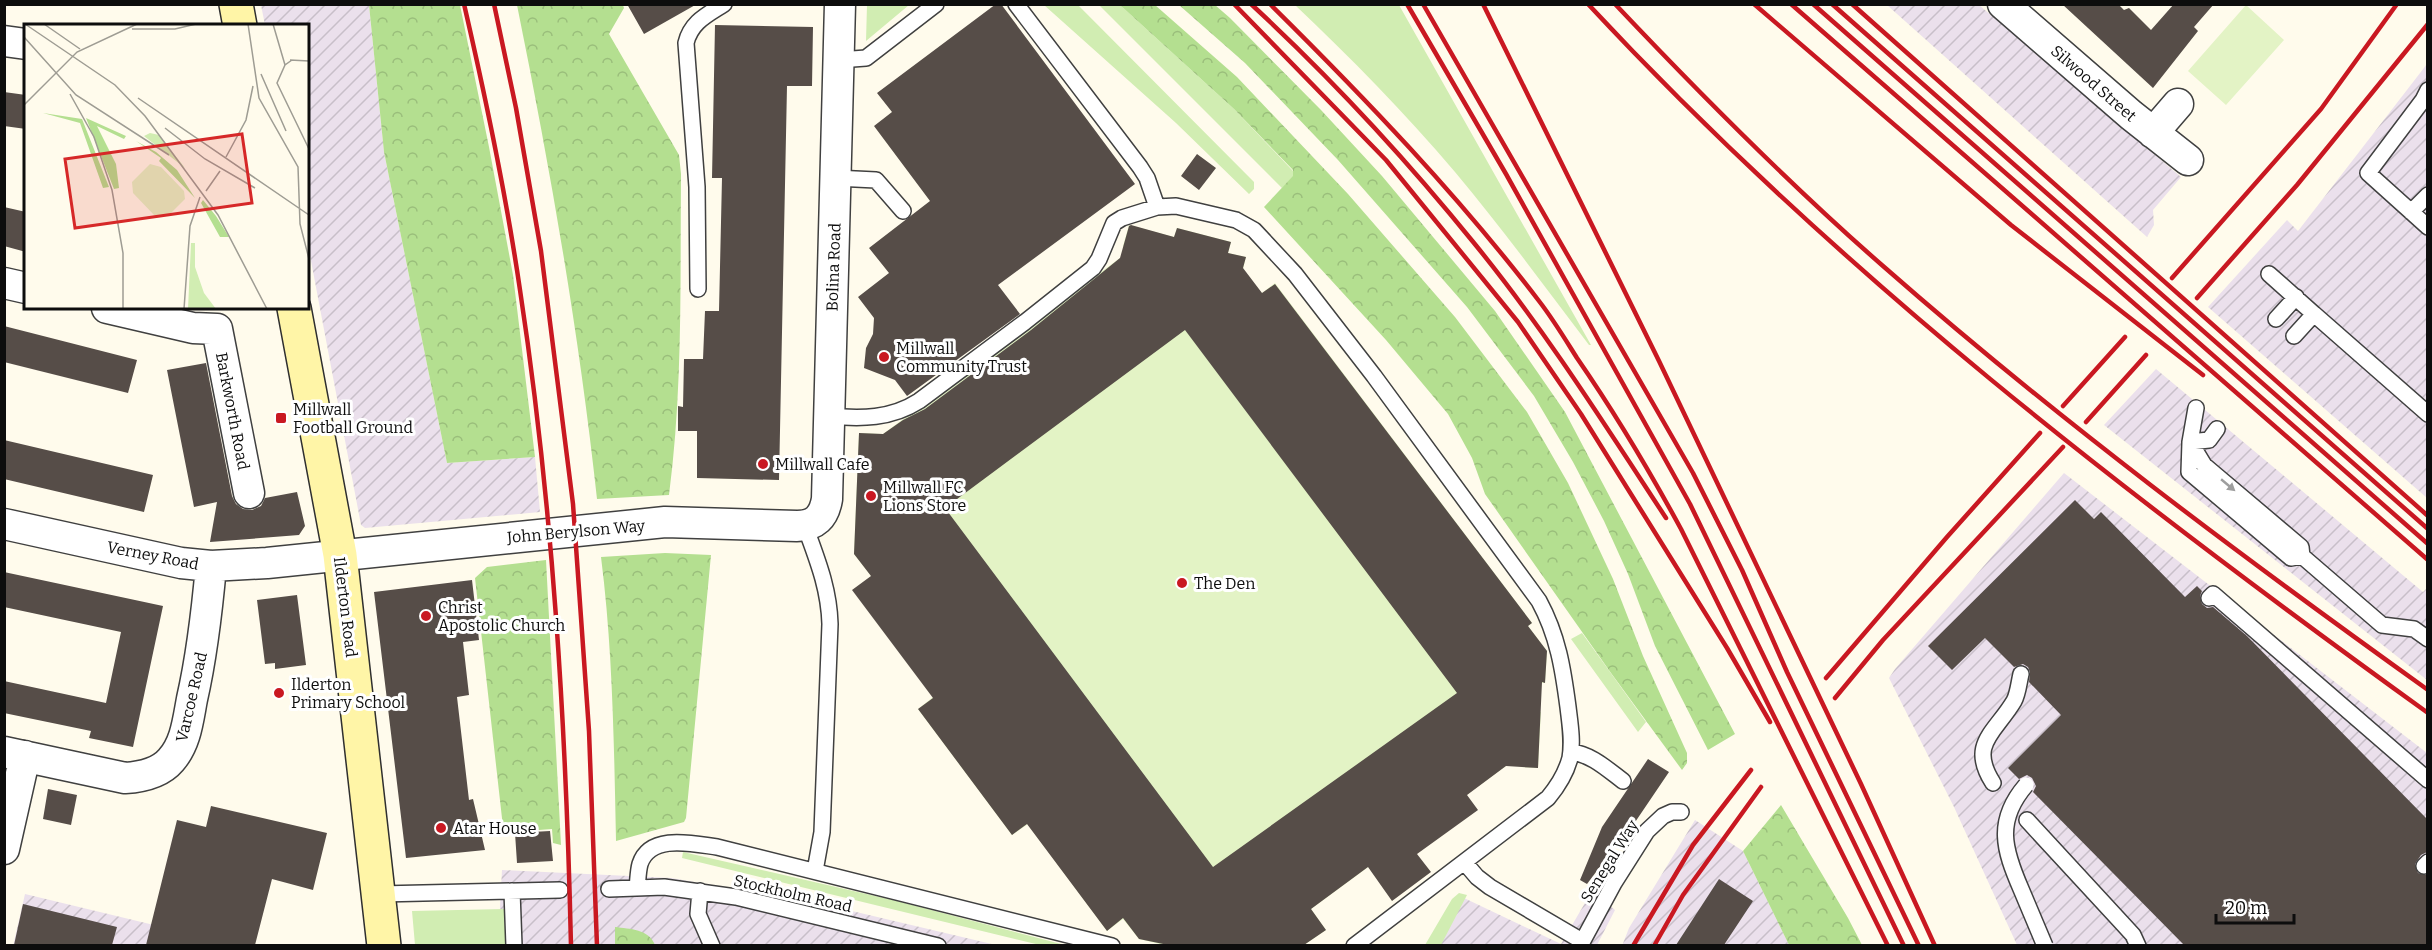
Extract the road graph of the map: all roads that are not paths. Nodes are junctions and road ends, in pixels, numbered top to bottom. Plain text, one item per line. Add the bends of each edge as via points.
1 (236, 4) edge
2 (724, 4) edge
3 (840, 4) edge
4 (936, 4) edge
5 (1016, 4) edge
6 (2003, 4) edge
7 (240, 24) edge
8 (4, 41) edge
9 (24, 44) edge
10 (838, 60) junction
11 (2427, 90) edge
12 (2178, 104) dead end
13 (2153, 133) junction
14 (2188, 160) dead end
15 (835, 178) junction
16 (2427, 195) edge
17 (1157, 207) junction
18 (903, 211) dead end
19 (2411, 212) junction
20 (2427, 227) edge
21 (2269, 274) dead end
22 (4, 283) edge
23 (24, 288) edge
24 (698, 289) dead end
25 (2296, 297) junction
26 (111, 309) edge
27 (294, 309) edge
28 (2314, 314) junction
29 (215, 318) edge
30 (2276, 319) dead end
31 (2294, 336) dead end
32 (2196, 408) dead end
33 (2427, 414) edge
34 (829, 416) junction
35 (2217, 429) dead end
36 (2190, 442) junction
37 (249, 493) dead end
38 (4, 524) edge
39 (808, 525) junction
40 (340, 555) junction
41 (211, 566) junction
42 (2209, 598) dead end
43 (2427, 639) edge
44 (2021, 674) dead end
45 (1571, 752) junction
46 (15, 754) edge
47 (2427, 780) edge
48 (1623, 781) dead end
49 (1993, 783) dead end
50 (2026, 785) dead end
51 (1681, 812) dead end
52 (2027, 820) dead end
53 (4, 849) edge
54 (1465, 863) junction
55 (815, 871) junction
56 (637, 888) junction
57 (609, 889) dead end
58 (560, 890) dead end
59 (512, 891) junction
60 (700, 891) junction
61 (380, 894) junction
62 (1581, 943) edge
63 (384, 945) edge
64 (514, 945) edge
65 (712, 945) edge
66 (938, 945) edge
67 (1112, 945) edge
68 (1354, 945) edge
69 (2045, 945) edge
70 (2138, 945) edge

1 - 7 street
2 - 24 lane via 697,21 686,43 697,187
3 - 10 street, Bolina Road
4 - 10 lane via 866,58
5 - 17 lane via 1140,167
6 - 13 street, Silwood Street
8 - 9 street
10 - 15 street, Bolina Road
11 - 19 lane via 2368,173
12 - 13 street
13 - 14 street, Silwood Street
15 - 18 lane via 876,180
15 - 34 street, Bolina Road
16 - 19 lane
17 - 34 lane via 1114,223 1093,268 920,401 904,410 870,418
17 - 45 lane via 1176,206 1236,220 1254,230 1295,274 1367,367 1546,614 1562,660
19 - 20 lane
21 - 25 lane
22 - 23 street
25 - 28 lane
25 - 30 lane
26 - 29 street, Barkworth Road via 193,328
27 - 40 street, Ilderton Road
28 - 31 lane
28 - 33 lane
29 - 37 street, Barkworth Road
32 - 36 lane
34 - 39 street, Bolina Road via 826,506 821,517
35 - 36 lane via 2209,440
36 - 43 lane via 2204,465 2301,547 2302,556 2382,625 2414,628
38 - 41 street, Verney Road via 181,563
39 - 40 street, John Berylson Way via 665,522
39 - 55 lane via 825,583 830,624 822,832
40 - 41 street, Verney Road
40 - 61 street, Ilderton Road
41 - 46 street, Varcoe Road via 204,645 185,735 169,763 156,772 125,778
42 - 47 lane via 2213,594
44 - 49 lane via 2015,700 1983,748 1986,772
45 - 48 lane via 1591,758
45 - 54 lane via 1565,772 1548,798
46 - 53 street
50 - 69 lane, bridge via 2009,810 2006,846
51 - 62 lane, Senegal Way via 1663,816 1647,831
52 - 70 lane
54 - 62 lane via 1490,887
54 - 68 lane
55 - 56 lane via 717,847 671,843 659,845 644,857
55 - 67 lane
56 - 57 lane, Stockholm Road
56 - 60 lane, Stockholm Road
58 - 59 lane
59 - 61 lane
59 - 64 lane
60 - 65 lane via 698,914
60 - 66 lane, Stockholm Road
61 - 63 street, Ilderton Road

